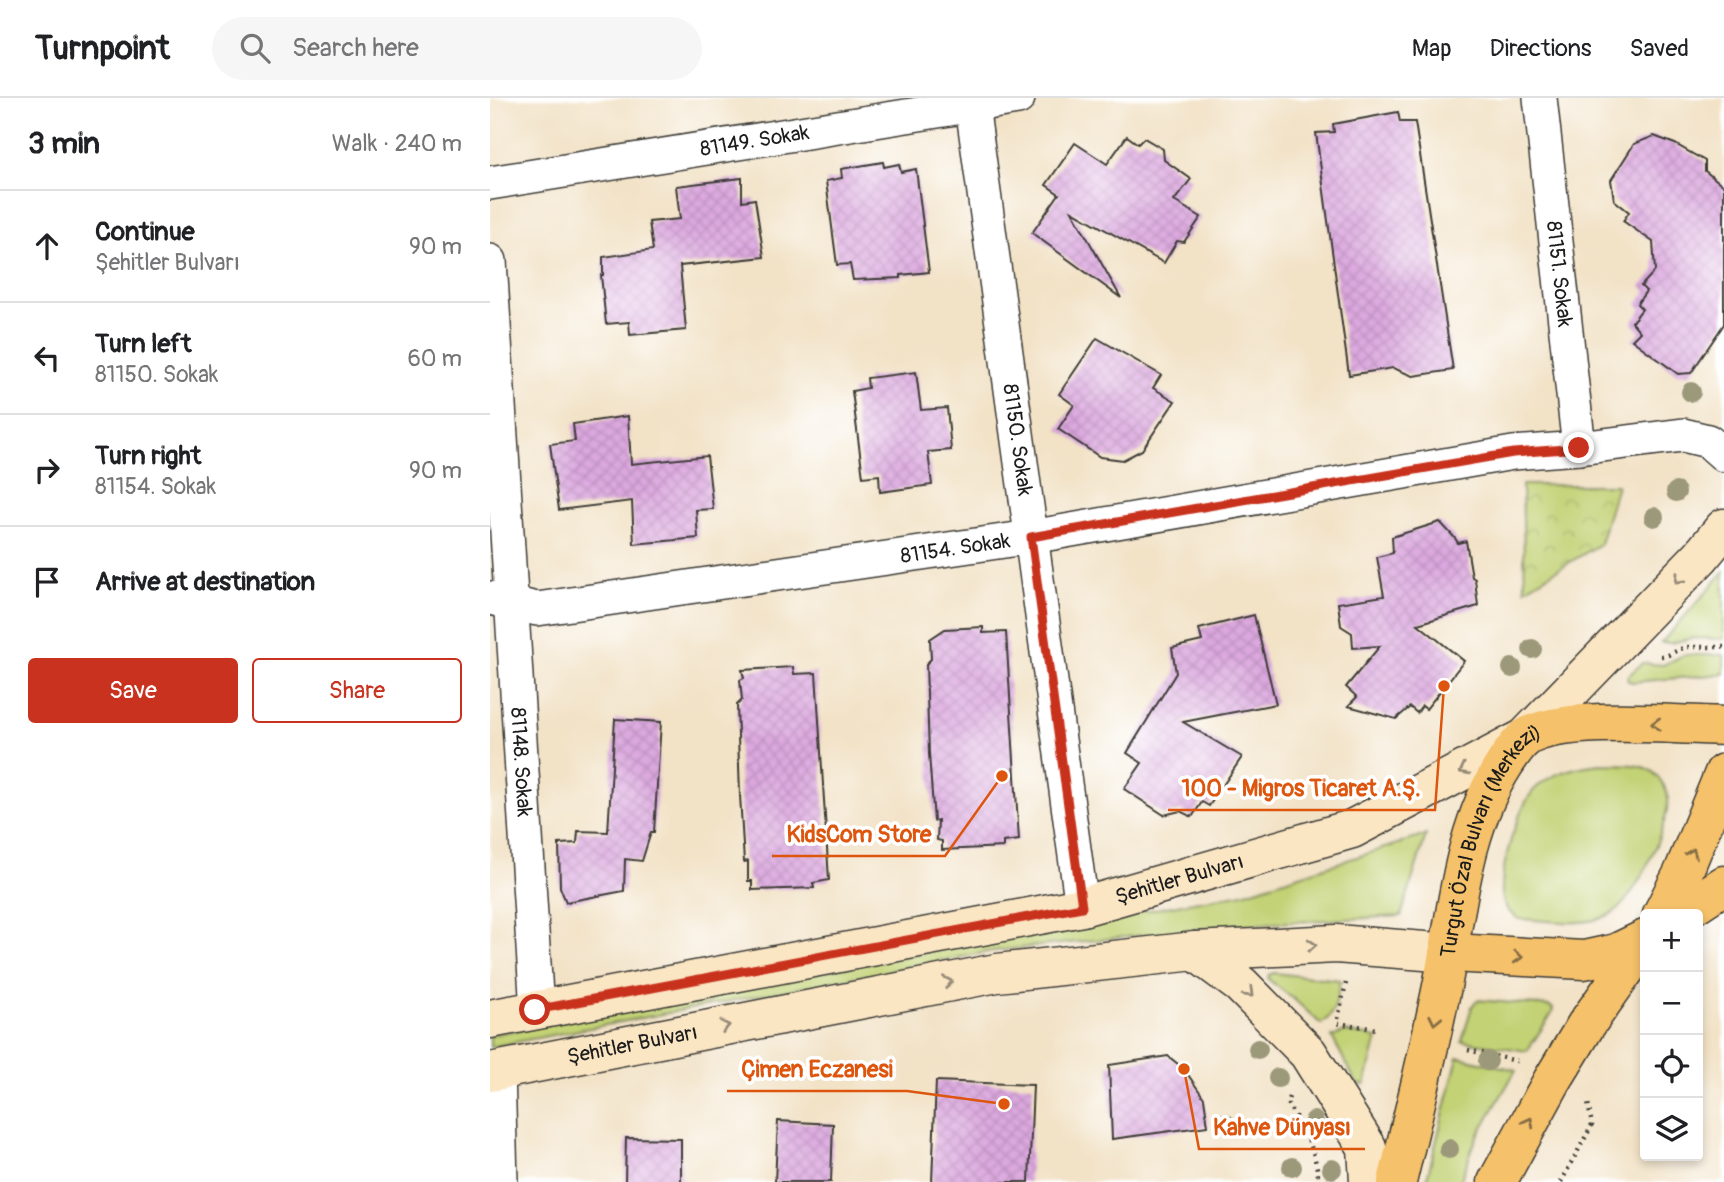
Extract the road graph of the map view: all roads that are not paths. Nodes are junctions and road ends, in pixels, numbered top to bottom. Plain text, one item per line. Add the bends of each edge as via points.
1 (1018, 98) edge
2 (1540, 98) edge
3 (971, 102) edge
4 (490, 183) edge
5 (490, 261) edge
6 (1579, 448) junction
7 (1724, 455) edge
8 (1724, 528) edge
9 (1031, 537) junction
10 (501, 600) edge
11 (1724, 726) edge
12 (1525, 738) junction
13 (1724, 773) edge
14 (1724, 885) edge
15 (1082, 907) junction
16 (1665, 909) edge
17 (1688, 909) edge
18 (1640, 942) edge
19 (1640, 947) edge
20 (1195, 951) junction
21 (1450, 953) junction
22 (535, 1010) junction
23 (490, 1019) edge
24 (494, 1071) edge
25 (501, 1182) edge
26 (1369, 1182) edge
27 (1397, 1182) edge
28 (1497, 1182) edge

1 - 3 street, 81149. Sokak
2 - 6 street, 81151. Sokak
3 - 4 street, 81149. Sokak
3 - 9 street, 81150. Sokak
5 - 10 street, 81148. Sokak
6 - 7 street, 81154. Sokak via 1683,435 1708,441
6 - 9 street, 81154. Sokak via 1513,453
8 -> 12 main road, Turgut Özal Bulvarı (Merkezi)
9 - 10 street, 81154. Sokak via 537,609
9 - 15 street, 81150. Sokak
10 - 22 street, 81148. Sokak
11 -> 12 main road, Şehitler Bulvarı via 1588,723 1554,727
12 -> 15 main road, Şehitler Bulvarı via 1352,828
12 - 21 main road, Turgut Özal Bulvarı (Merkezi) via 1497,775 1477,817
16 -> 13 main road
14 - 17 main road
15 - 22 main road, Şehitler Bulvarı
21 -> 18 main road, Şehitler Bulvarı via 1584,960
28 -> 19 main road via 1586,1025
20 -> 21 main road, Şehitler Bulvarı via 1336,944
24 -> 20 main road, Şehitler Bulvarı via 997,973
20 -> 26 main road via 1241,985 1308,1053 1367,1147
21 -> 27 main road, Turgut Özal Bulvarı (Merkezi)
22 - 23 main road, Şehitler Bulvarı
24 - 25 street

